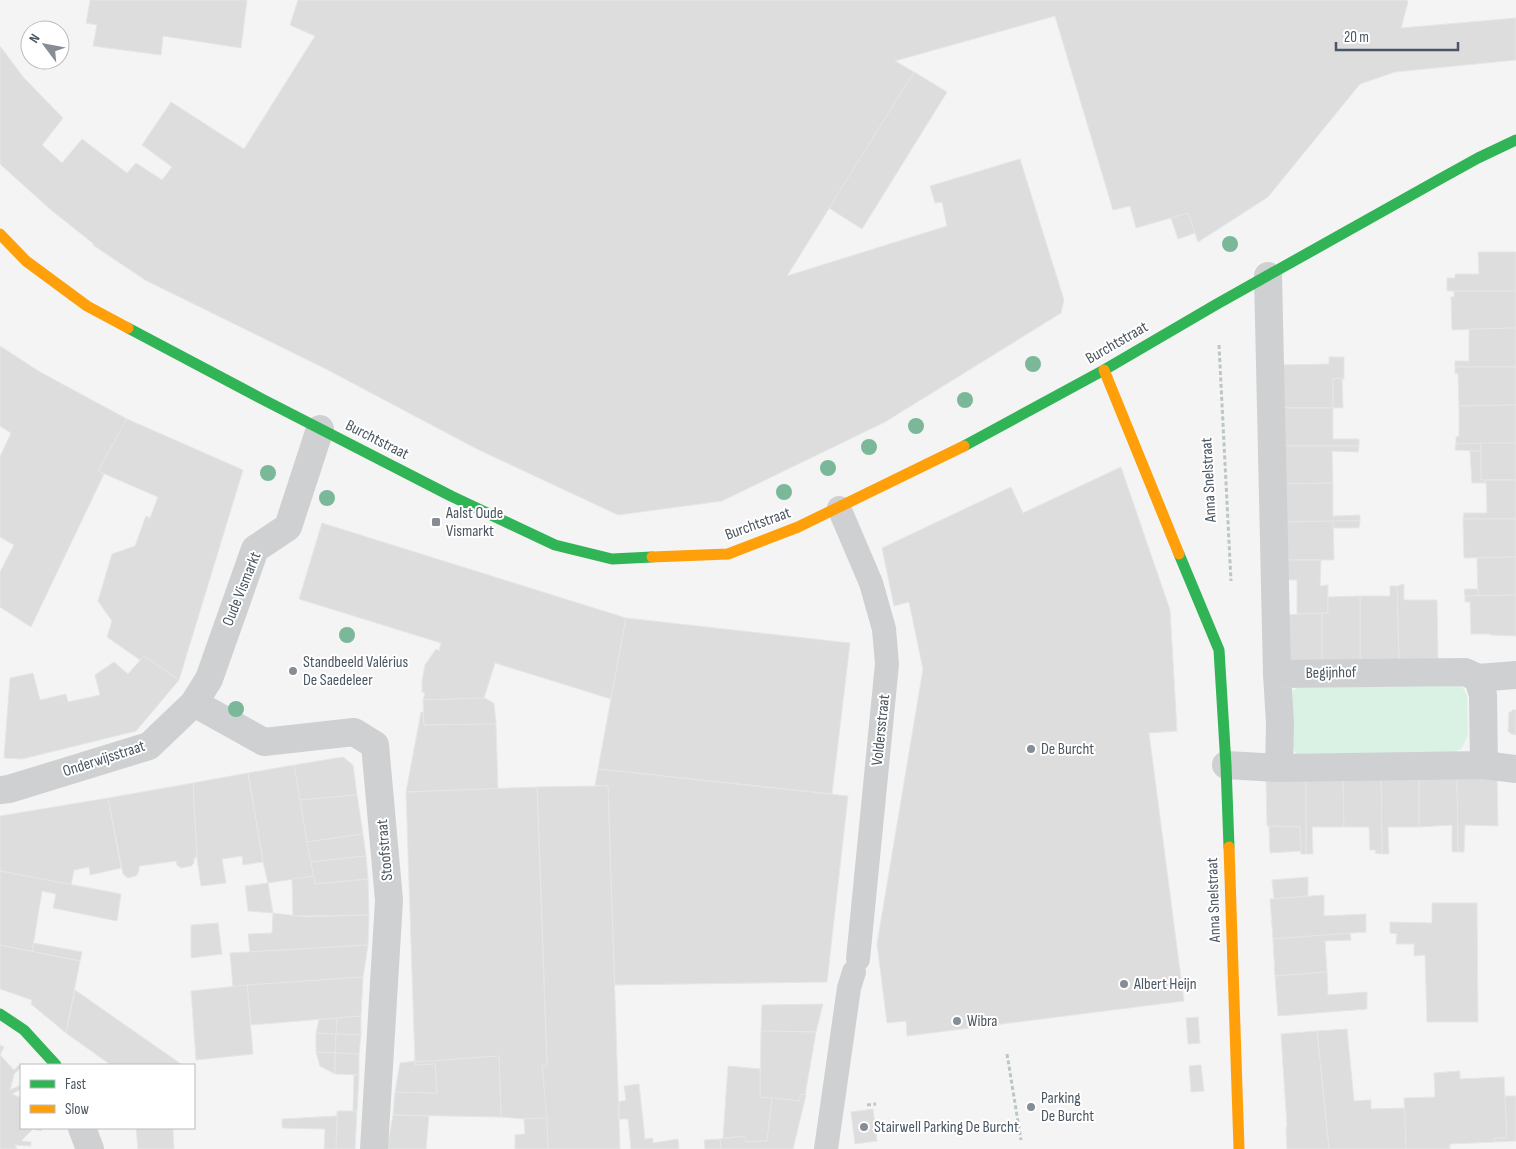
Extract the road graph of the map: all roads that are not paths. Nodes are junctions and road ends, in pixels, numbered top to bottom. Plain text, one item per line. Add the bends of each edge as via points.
1 (1516, 140) edge
2 (0, 234) edge
3 (1268, 276) junction
4 (1104, 370) junction
5 (320, 429) junction
6 (839, 508) junction
7 (1278, 674) junction
8 (1516, 675) edge
9 (1478, 678) junction
10 (194, 703) junction
11 (1484, 764) junction
12 (1226, 765) junction
13 (1279, 768) junction
14 (1516, 769) edge
15 (0, 790) edge
16 (0, 1014) edge
17 (55, 1064) edge
18 (82, 1129) edge
19 (90, 1149) edge
20 (374, 1149) edge
21 (826, 1149) edge
22 (1239, 1149) edge

1 - 3 street, Burchtstraat
2 - 5 street, Burchtstraat via 26,260 88,306
3 - 4 street, Burchtstraat
3 - 7 street
4 - 6 street, Burchtstraat via 978,439
4 - 12 street, Anna Snelstraat via 1219,650
5 - 6 street, Burchtstraat via 555,545 612,559 728,554
5 - 10 street, Oude Vismarkt via 288,527 255,549 209,679
6 - 21 lane, Voldersstraat via 871,583 884,629 887,664 856,966 849,988
7 - 9 street, Begijnhof via 1465,672
7 - 13 street
8 - 9 street, Begijnhof
9 - 11 street via 1483,695
10 - 15 street, Onderwijsstraat via 149,746
10 - 20 street, Stoofstraat via 264,742 354,732 375,745 390,900
11 - 13 street
11 - 14 street
12 - 13 street
12 - 22 street, Anna Snelstraat
16 - 17 street via 35,1040
18 - 19 street

